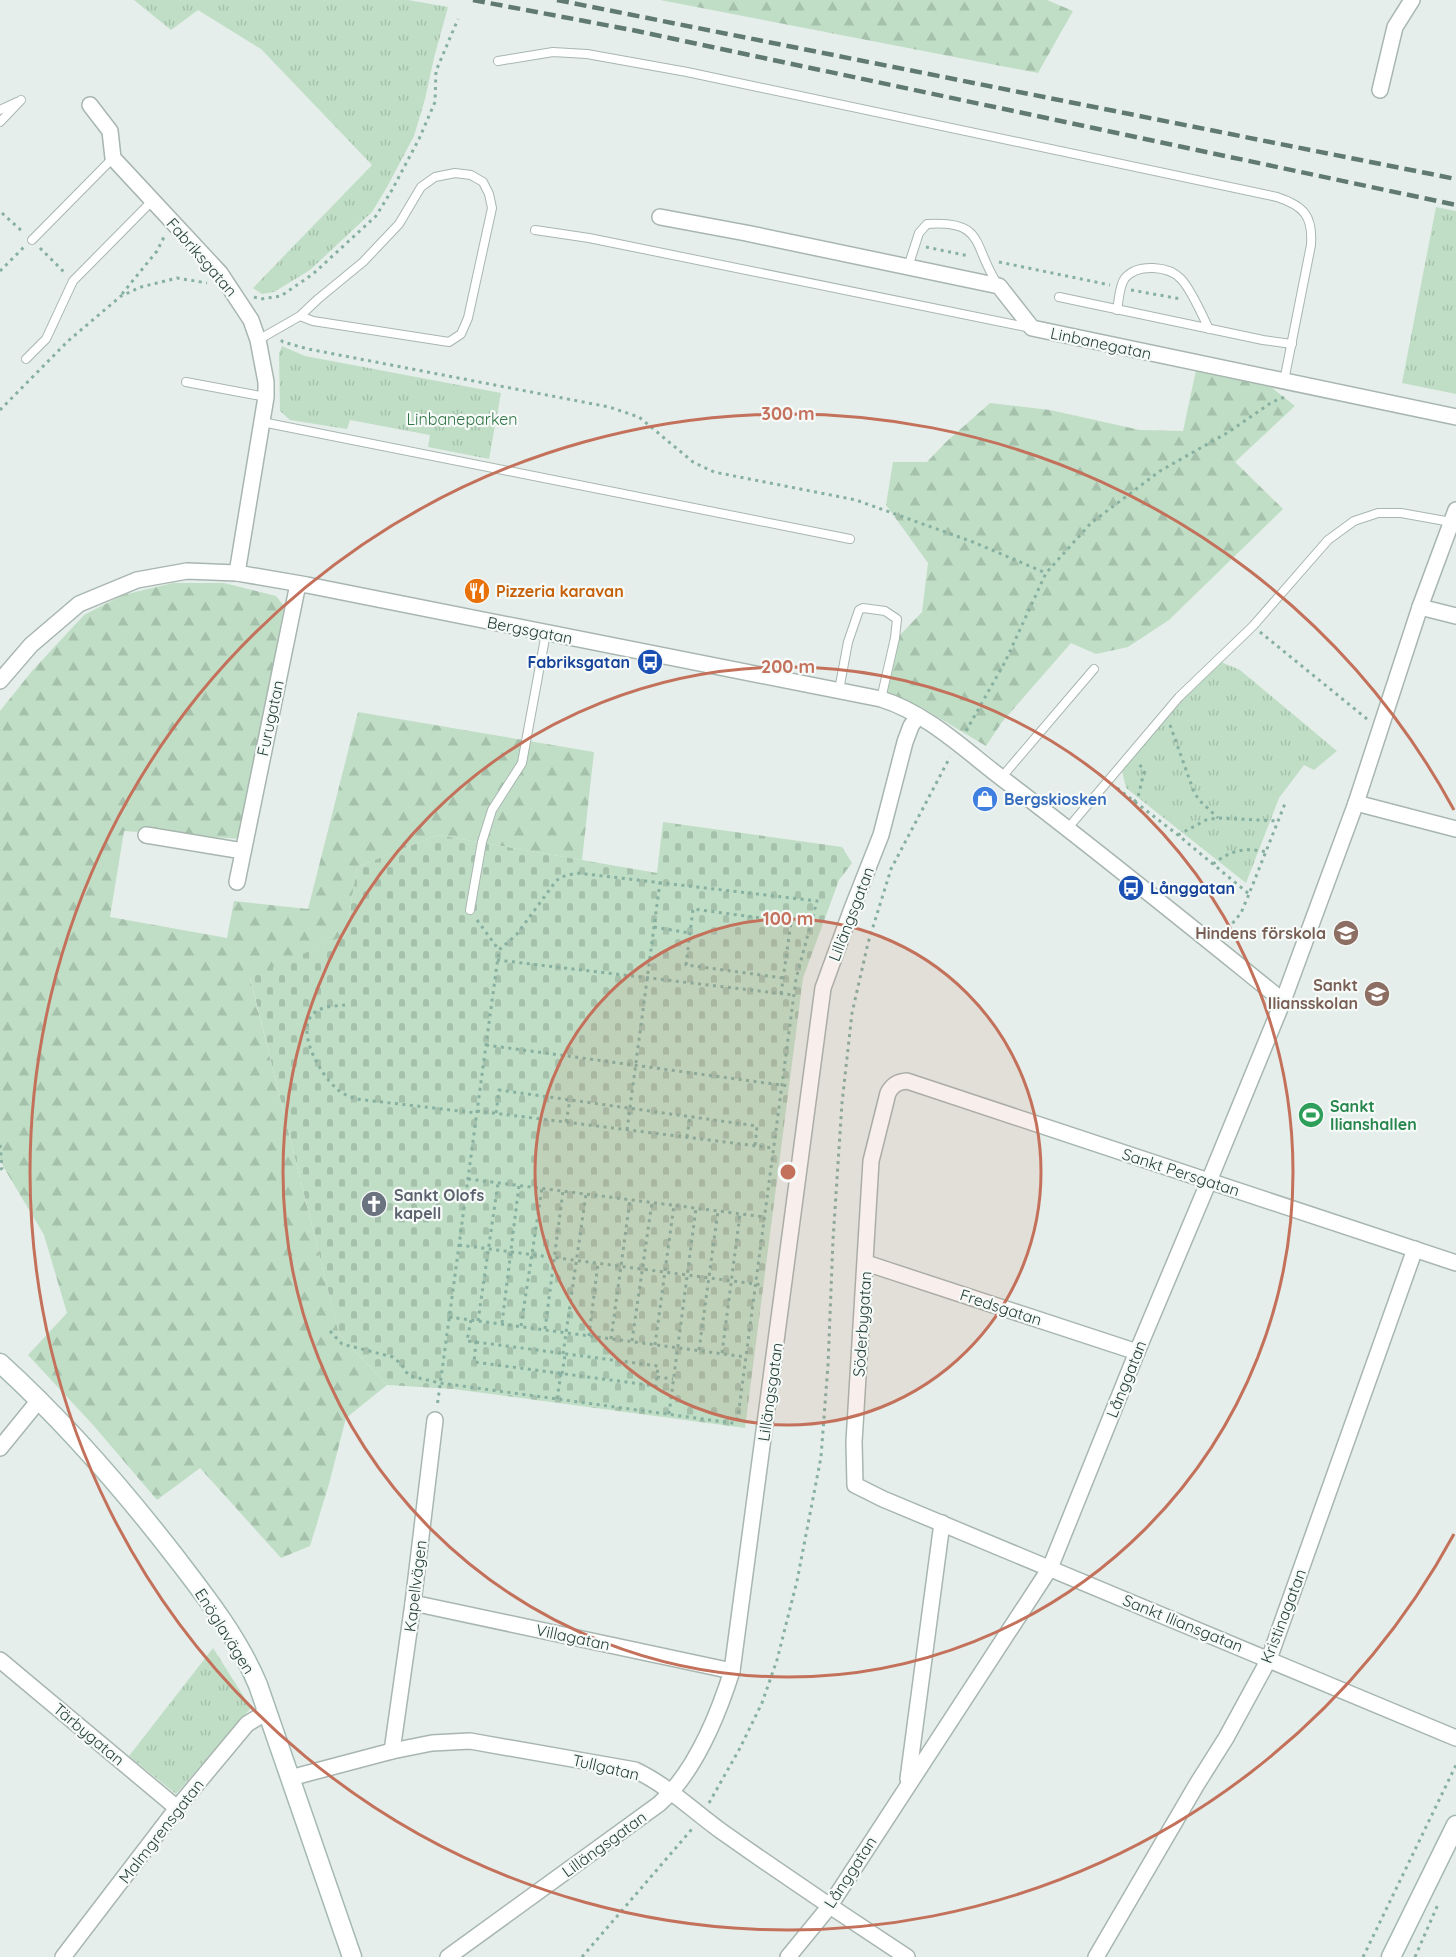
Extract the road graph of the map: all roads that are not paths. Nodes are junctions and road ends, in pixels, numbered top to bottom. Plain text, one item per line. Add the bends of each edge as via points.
1 (1412, 0) edge
2 (498, 62) dead end
3 (1380, 90) dead end
4 (90, 105) dead end
5 (0, 110) edge
6 (0, 122) edge
7 (113, 159) junction
8 (152, 201) junction
9 (660, 217) dead end
10 (535, 230) dead end
11 (32, 240) road end
12 (908, 267) junction
13 (999, 286) junction
14 (1059, 297) dead end
15 (1117, 310) junction
16 (300, 316) junction
17 (1032, 328) junction
18 (1209, 328) junction
19 (258, 340) junction
20 (1292, 344) junction
21 (26, 359) dead end
22 (1284, 381) junction
23 (186, 382) dead end
24 (266, 397) junction
25 (1456, 417) edge
26 (262, 422) junction
27 (1453, 516) edge
28 (850, 539) dead end
29 (237, 573) junction
30 (298, 584) junction
31 (1420, 607) junction
32 (1456, 616) edge
33 (546, 633) junction
34 (1094, 669) dead end
35 (0, 681) edge
36 (839, 690) junction
37 (881, 699) junction
38 (918, 716) junction
39 (1001, 778) junction
40 (1356, 803) junction
41 (1068, 828) junction
42 (1456, 829) edge
43 (146, 835) dead end
44 (243, 851) junction
45 (237, 882) dead end
46 (470, 910) road end
47 (1283, 1001) junction
48 (907, 1081) joint
49 (1209, 1181) junction
50 (1415, 1249) junction
51 (866, 1263) junction
52 (1456, 1263) edge
53 (1137, 1352) junction
54 (0, 1363) edge
55 (40, 1399) junction
56 (435, 1420) road end
57 (0, 1448) edge
58 (942, 1524) junction
59 (1050, 1568) junction
60 (413, 1603) junction
61 (1269, 1659) junction
62 (0, 1660) edge
63 (732, 1671) junction
64 (267, 1712) junction
65 (1456, 1738) edge
66 (392, 1750) junction
67 (290, 1778) junction
68 (908, 1784) junction
69 (673, 1792) junction
70 (177, 1808) junction
71 (1456, 1824) edge
72 (829, 1907) junction
73 (63, 1957) edge
74 (352, 1957) edge
75 (448, 1957) edge
76 (788, 1957) edge
77 (907, 1957) edge
78 (1096, 1957) edge
79 (1391, 1957) edge

1 - 3 street via 1395,27
2 - 20 lane via 553,52 598,56 1277,196 1295,203 1312,227
4 - 7 street via 110,131
5 - 6 lane via 21,100
7 - 8 street, Fabriksgatan
7 - 11 lane
8 - 19 street, Fabriksgatan via 220,273 251,320
8 - 21 lane via 73,281 46,339
9 - 12 street
10 - 17 lane
12 - 13 street
12 - 13 lane via 919,233 927,224 947,222 974,235
13 - 17 street, Linbanegatan
14 - 15 lane
15 - 18 lane
15 - 18 lane via 1125,278 1138,269 1171,271 1182,280
16 - 16 lane via 363,262 399,224 421,187 435,177 455,173 483,182 492,208 461,334 449,342
16 - 19 lane
17 - 22 street, Linbanegatan
18 - 20 lane
19 - 24 street, Fabriksgatan
20 - 22 lane
22 - 25 street, Linbanegatan
23 - 24 lane
24 - 26 street, Fabriksgatan
26 - 28 lane
26 - 29 street, Fabriksgatan
27 - 31 street, Långgatan
27 - 41 lane via 1378,513 1354,521 1328,540 1253,626 1179,697
29 - 30 street, Bergsgatan
29 - 35 street, Bergsgatan via 188,571 143,578 79,604 31,645
30 - 33 street, Bergsgatan
30 - 44 street, Furugatan
31 - 32 street
31 - 40 street, Långgatan
33 - 36 street, Bergsgatan
33 - 46 lane via 522,763 492,810
34 - 39 lane
36 - 37 street, Bergsgatan
36 - 37 lane via 859,610 885,611 897,619
37 - 38 street, Bergsgatan
38 - 39 street, Bergsgatan
38 - 63 street, Lillängsgatan via 905,742 882,835 823,988
39 - 41 street, Bergsgatan
40 - 42 street
40 - 47 street, Långgatan
41 - 47 street, Bergsgatan
43 - 44 street
44 - 45 street, Furugatan
47 - 49 street, Långgatan
48 - 49 street, Sankt Persgatan
48 - 51 street, Söderbygatan via 899,1082 888,1093 871,1161
49 - 50 street, Sankt Persgatan
49 - 53 street, Långgatan
50 - 52 street, Sankt Persgatan
50 - 61 street, Kristinagatan
51 - 53 street, Fredsgatan
51 - 58 street, Söderbygatan via 854,1442 855,1485
53 - 59 street, Långgatan
54 - 55 street, Enöglavägen
55 - 57 street
55 - 64 street, Enöglavägen via 140,1512 192,1579 247,1659
56 - 60 street, Kapellvägen
58 - 59 street, Sankt Iliansgatan
58 - 68 street, Långgatan
59 - 61 street, Sankt Iliansgatan
59 - 68 street, Långgatan
60 - 63 street, Villagatan
60 - 66 street, Kapellvägen
61 - 65 street, Sankt Iliansgatan
61 - 78 street, Kristinagatan
62 - 70 street, Tärbygatan
63 - 69 street, Lillängsgatan via 707,1736
64 - 67 street, Enöglavägen
64 - 70 street, Malmgrensgatan via 247,1724
66 - 67 street, Tullgatan
66 - 69 street, Tullgatan via 470,1741 635,1770
67 - 74 street, Enöglavägen
68 - 72 street, Långgatan
69 - 72 street, Tullgatan via 700,1816
69 - 75 street, Lillängsgatan
70 - 73 street, Malmgrensgatan
71 - 79 street
72 - 76 street, Långgatan
72 - 77 street, Tullgatan

